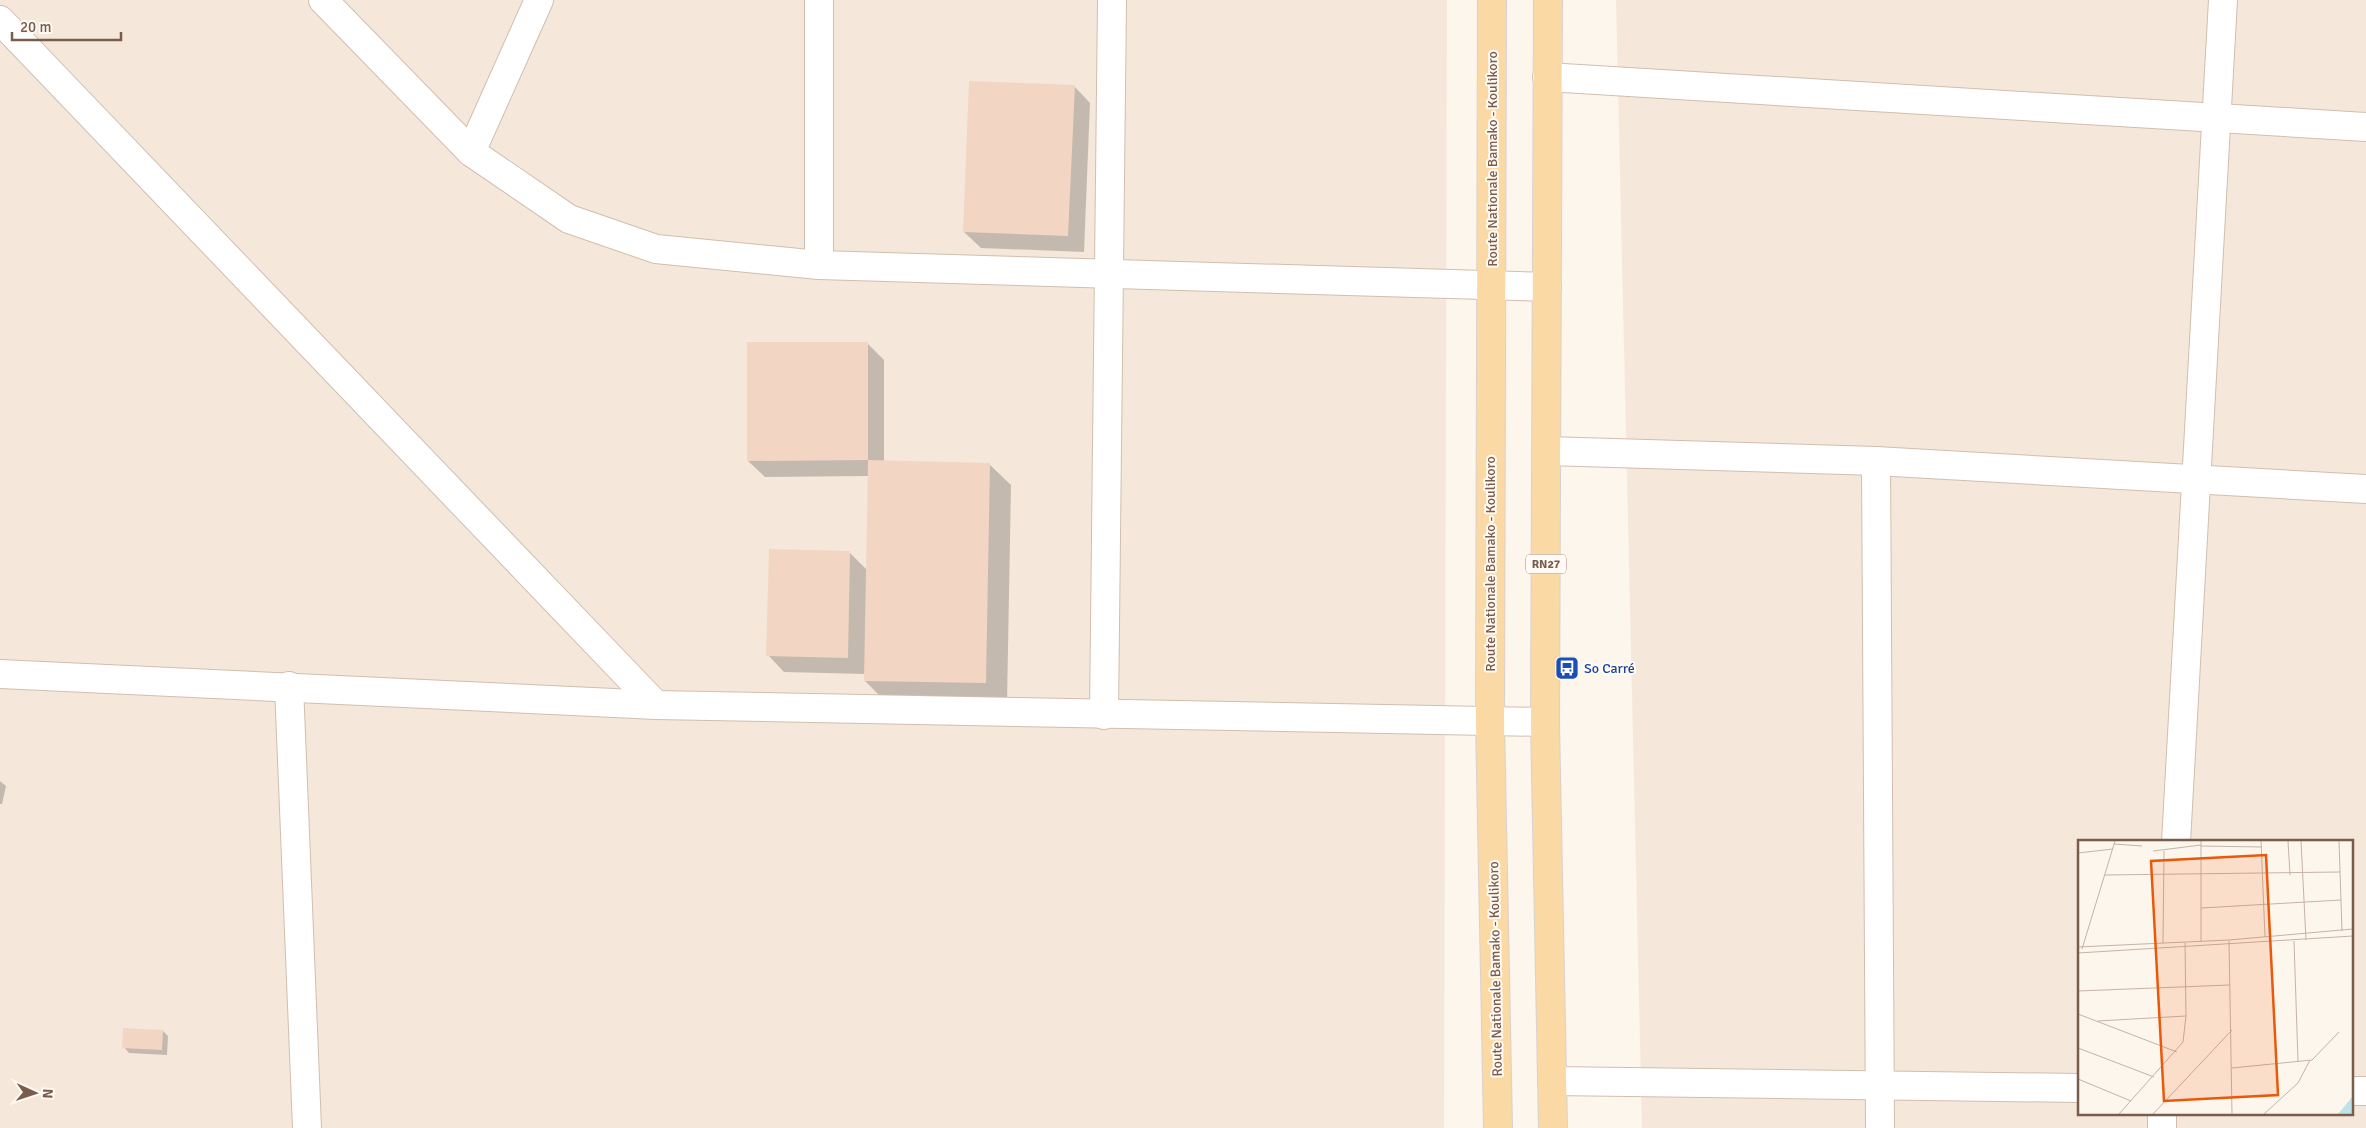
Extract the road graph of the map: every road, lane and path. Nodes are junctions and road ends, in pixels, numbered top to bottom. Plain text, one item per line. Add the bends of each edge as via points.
1 (323, 0) edge
2 (539, 0) edge
3 (819, 0) edge
4 (1112, 0) edge
5 (1492, 0) edge
6 (1548, 0) edge
7 (2223, 0) edge
8 (0, 20) edge
9 (1547, 77) junction
10 (2216, 120) junction
11 (2366, 127) edge
12 (471, 152) junction
13 (819, 265) junction
14 (1109, 272) junction
15 (1492, 285) junction
16 (1547, 287) junction
17 (1547, 451) junction
18 (1876, 461) junction
19 (2196, 479) junction
20 (2366, 489) edge
21 (0, 674) edge
22 (289, 686) junction
23 (656, 705) junction
24 (1104, 715) junction
25 (1490, 721) junction
26 (1545, 722) junction
27 (2176, 840) edge
28 (1552, 1081) junction
29 (1880, 1086) junction
30 (2078, 1088) edge
31 (308, 1128) edge
32 (1498, 1128) edge
33 (1553, 1128) edge
34 (1880, 1128) edge

1 - 12 street
2 - 12 street
3 - 13 street
4 - 14 street
5 - 15 main road, Route Nationale Bamako - Koulikoro
6 - 9 main road, RN27
7 - 10 street
8 - 23 street
9 - 10 street
9 - 16 main road, RN27
10 - 11 street
10 - 19 street
12 - 13 street via 569,219 656,249
13 - 14 street
14 - 15 street
14 - 24 street
15 - 16 street
15 - 25 main road, Route Nationale Bamako - Koulikoro
16 - 17 main road, RN27
17 - 18 street
17 - 26 main road, RN27
18 - 19 street
18 - 29 street
19 - 20 street
19 - 27 street
21 - 22 street
22 - 23 street
22 - 31 street
23 - 24 street
24 - 25 street
25 - 26 street
25 - 32 main road, Route Nationale Bamako - Koulikoro
26 - 28 main road, RN27
28 - 29 street
28 - 33 main road, RN27
29 - 30 street
29 - 34 street

